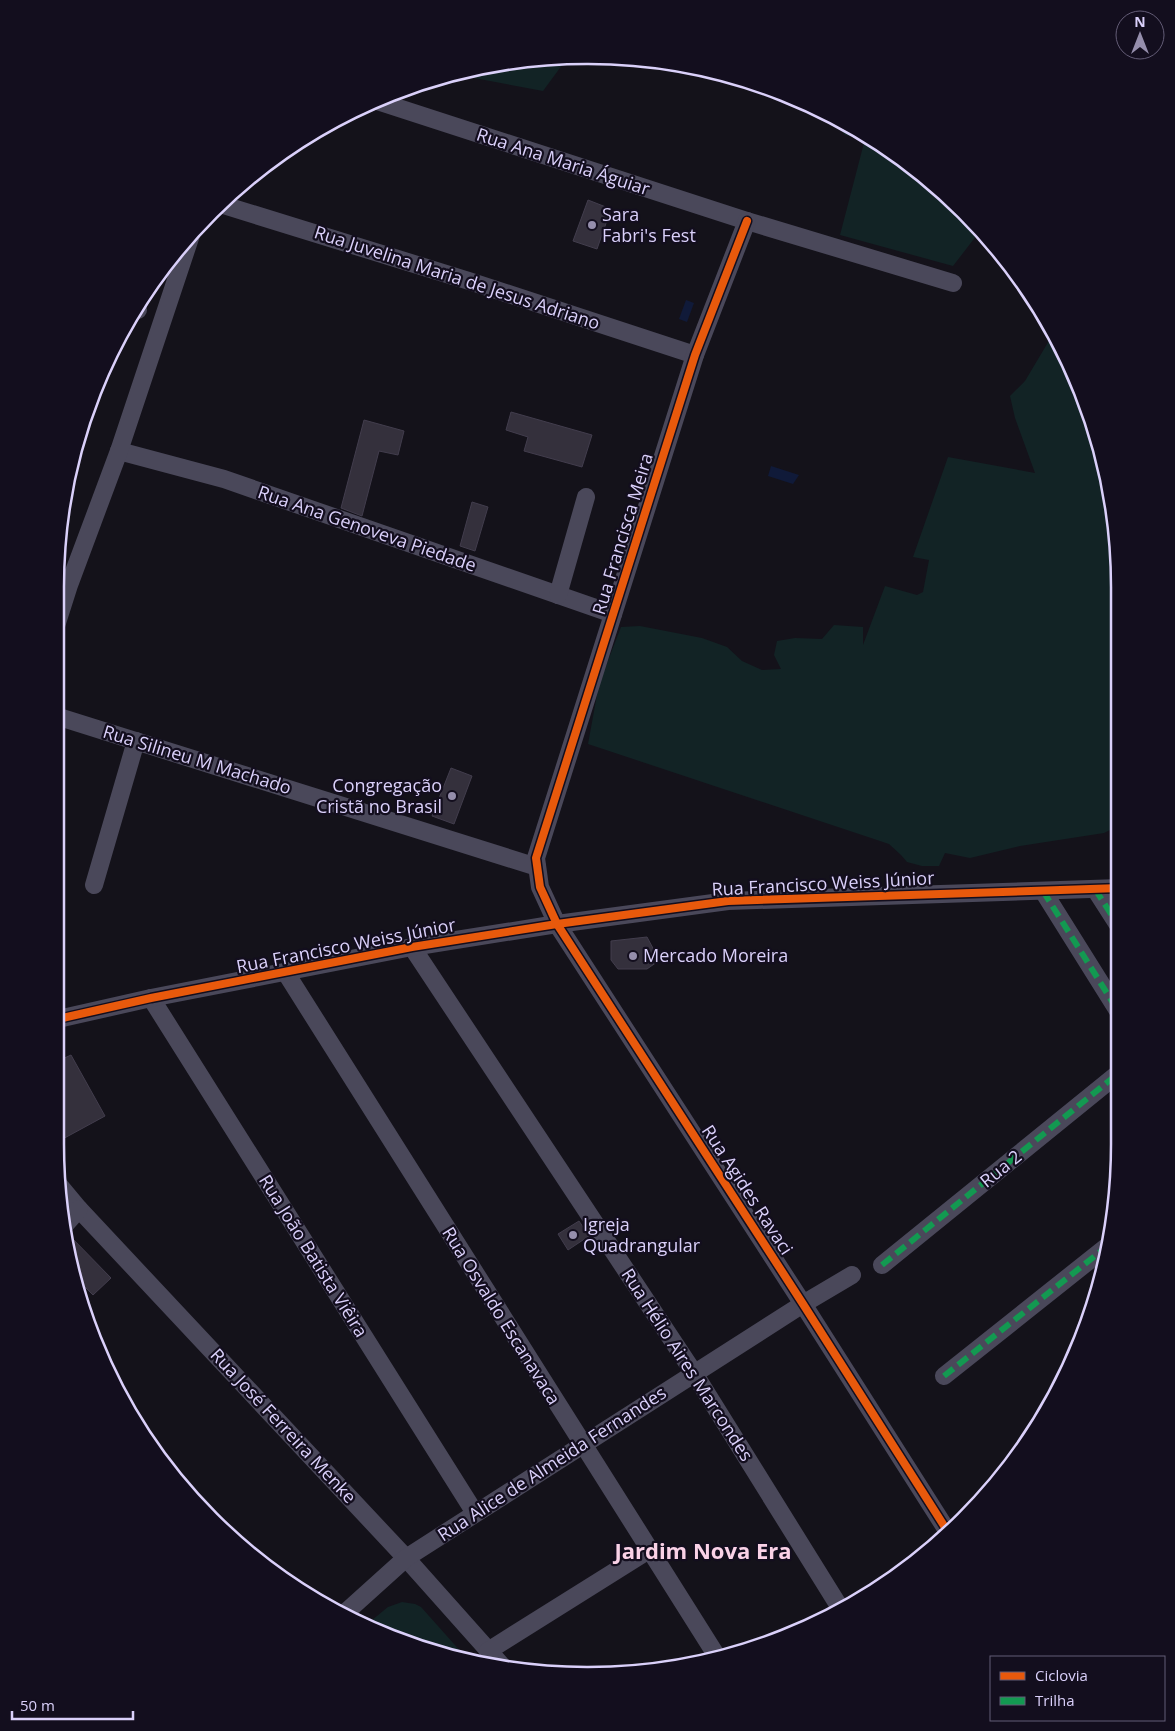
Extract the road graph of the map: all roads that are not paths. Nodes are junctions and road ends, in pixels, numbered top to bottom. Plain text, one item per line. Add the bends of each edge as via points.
1 (387, 104) edge
2 (228, 207) edge
3 (747, 222) junction
4 (185, 253) edge
5 (953, 283) dead end
6 (695, 354) junction
7 (119, 451) junction
8 (586, 497) dead end
9 (558, 595) junction
10 (64, 601) edge
11 (613, 614) junction
12 (64, 718) edge
13 (136, 741) junction
14 (537, 863) junction
15 (94, 886) dead end
16 (1111, 888) edge
17 (1095, 889) junction
18 (1043, 891) junction
19 (1111, 914) edge
20 (557, 924) junction
21 (412, 947) junction
22 (286, 973) junction
23 (151, 998) junction
24 (1111, 1000) edge
25 (64, 1018) edge
26 (1111, 1079) edge
27 (66, 1194) edge
28 (79, 1209) junction
29 (69, 1220) edge
30 (1099, 1252) edge
31 (882, 1265) dead end
32 (852, 1275) dead end
33 (803, 1304) junction
34 (694, 1373) junction
35 (944, 1376) dead end
36 (582, 1445) junction
37 (475, 1513) junction
38 (944, 1526) edge
39 (650, 1550) junction
40 (406, 1558) junction
41 (837, 1603) edge
42 (349, 1609) edge
43 (488, 1651) junction
44 (714, 1651) edge
45 (495, 1659) edge

1 - 3 street, Rua Ana Maria Águiar
2 - 6 street, Rua Juvelina Maria de Jesus Adriano
3 - 5 street, Rua Ana Maria Águiar
3 - 6 street, Rua Francisca Meira
4 - 7 street
6 - 11 street, Rua Francisca Meira
7 - 9 street, Rua Ana Genoveva Piedade via 224,480
7 - 10 street
8 - 9 street
9 - 11 street, Rua Ana Genoveva Piedade
11 - 14 street, Rua Francisca Meira
12 - 13 street, Rua Silineu M Machado
13 - 14 street, Rua Silineu M Machado
13 - 15 street
14 - 20 street, Rua Agides Ravaci via 540,887
16 - 17 street, Rua Francisco Weiss Júnior
17 - 18 street, Rua Francisco Weiss Júnior
17 - 19 street
18 - 20 street, Rua Francisco Weiss Júnior via 728,901
18 - 24 street
20 - 21 street, Rua Francisco Weiss Júnior
20 - 33 street, Rua Agides Ravaci
21 - 22 street, Rua Francisco Weiss Júnior
21 - 34 street, Rua Hélio Aires Marcondes
22 - 23 street, Rua Francisco Weiss Júnior
22 - 36 street, Rua Osvaldo Escanavaca
23 - 25 street, Rua Francisco Weiss Júnior
23 - 37 street, Rua João Batista Viêira
26 - 31 street, Rua 2
27 - 28 street, Rua José Ferreira Menke
28 - 29 street
28 - 40 street, Rua José Ferreira Menke
30 - 35 street
32 - 33 street, Rua Alice de Almeida Fernandes
33 - 34 street, Rua Alice de Almeida Fernandes
33 - 38 street, Rua Agides Ravaci
34 - 36 street, Rua Alice de Almeida Fernandes
34 - 41 street, Rua Hélio Aires Marcondes
36 - 37 street, Rua Alice de Almeida Fernandes
36 - 39 street, Rua Osvaldo Escanavaca
37 - 40 street, Rua Alice de Almeida Fernandes
39 - 43 street
39 - 44 street, Rua Osvaldo Escanavaca
40 - 42 street, Rua Alice de Almeida Fernandes
40 - 43 street, Rua José Ferreira Menke
43 - 45 street, Rua José Ferreira Menke

